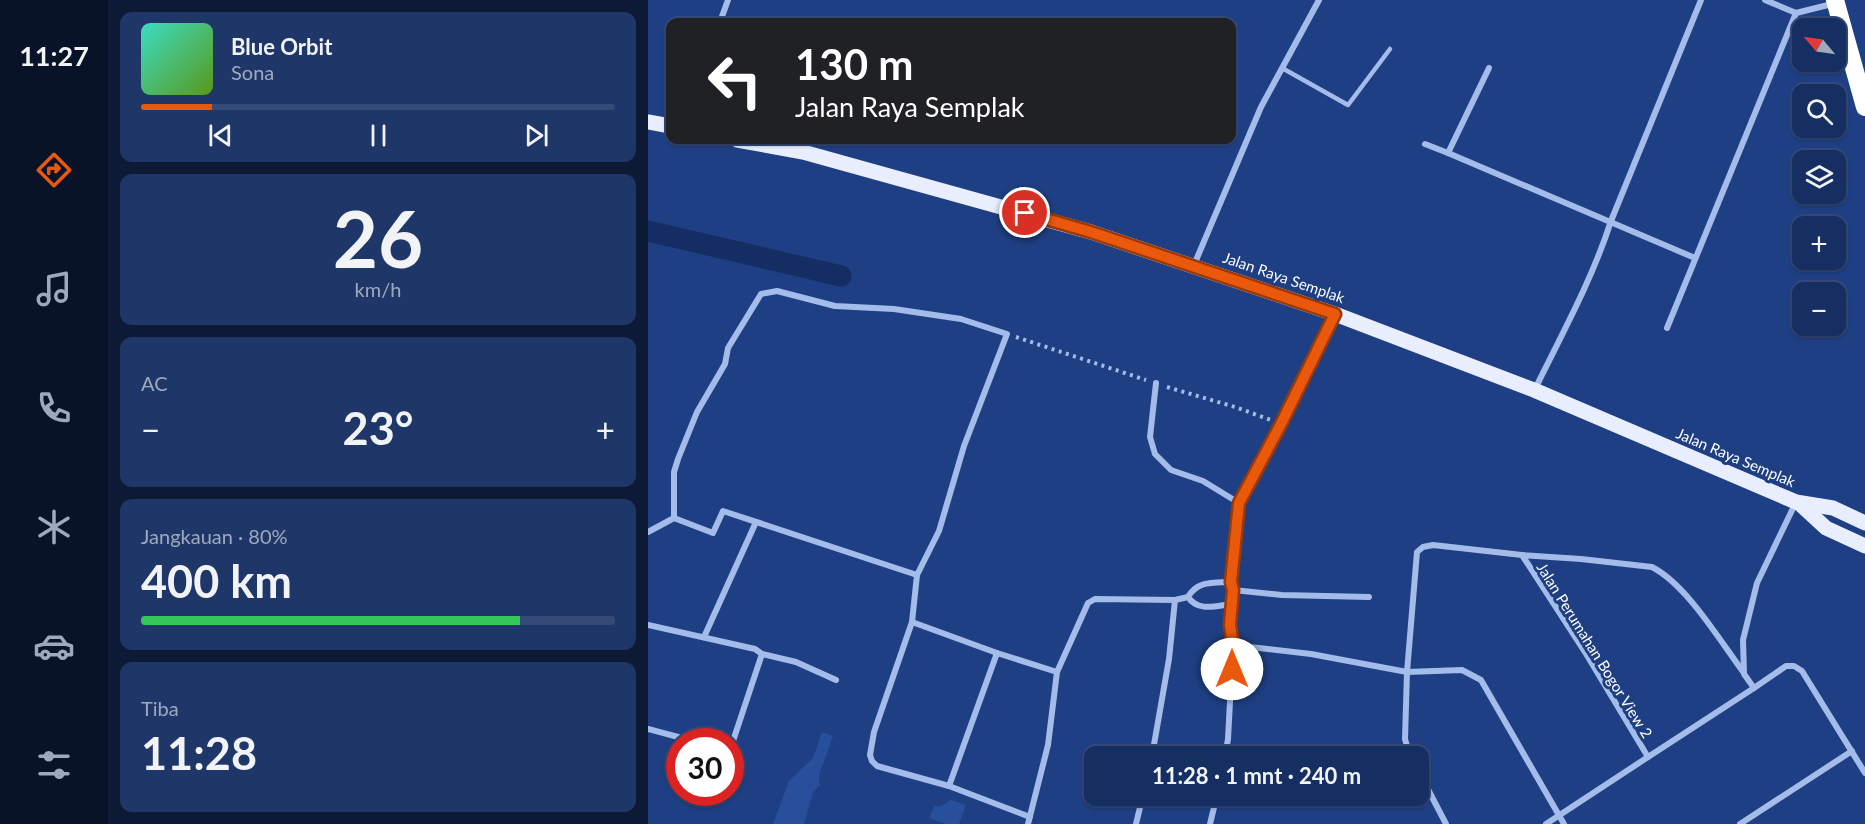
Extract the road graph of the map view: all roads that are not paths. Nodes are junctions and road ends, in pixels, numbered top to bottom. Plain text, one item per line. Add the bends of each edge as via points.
1 (728, 0) edge
2 (1319, 0) edge
3 (1701, 0) edge
4 (1765, 0) edge
5 (1836, 2) edge
6 (1796, 13) junction
7 (721, 18) edge
8 (1390, 49) dead end
9 (1282, 68) junction
10 (1489, 68) dead end
11 (1865, 107) edge
12 (648, 122) edge
13 (666, 125) edge
14 (759, 144) edge
15 (1425, 144) dead end
16 (1448, 153) junction
17 (1611, 221) junction
18 (1695, 258) junction
19 (1194, 266) junction
20 (1335, 314) junction
21 (1667, 328) dead end
22 (1156, 383) dead end
23 (1534, 390) junction
24 (1239, 503) junction
25 (1798, 503) junction
26 (674, 518) junction
27 (756, 522) junction
28 (1865, 523) edge
29 (648, 532) edge
30 (1865, 546) edge
31 (1522, 555) junction
32 (917, 575) junction
33 (1231, 582) junction
34 (1233, 590) junction
35 (1188, 597) junction
36 (1369, 597) dead end
37 (1175, 600) junction
38 (1230, 604) junction
39 (912, 622) junction
40 (648, 625) edge
41 (704, 637) junction
42 (1233, 645) junction
43 (997, 653) junction
44 (762, 654) junction
45 (1057, 672) junction
46 (1407, 672) junction
47 (1744, 675) junction
48 (836, 680) dead end
49 (1754, 688) junction
50 (737, 728) edge
51 (648, 729) edge
52 (666, 734) edge
53 (1154, 746) edge
54 (1227, 746) edge
55 (1407, 746) edge
56 (1852, 751) junction
57 (1648, 757) junction
58 (1865, 773) edge
59 (949, 786) junction
60 (1429, 791) edge
61 (1140, 806) edge
62 (1214, 806) edge
63 (1559, 815) junction
64 (1029, 820) edge
65 (1136, 824) edge
66 (1210, 824) edge
67 (1446, 824) edge
68 (1546, 824) edge
69 (1564, 824) edge
70 (1740, 824) edge

1 - 7 street
2 - 9 street
3 - 17 street
4 - 6 street
5 - 6 street
5 - 11 highway
6 - 18 street
8 - 9 lane via 1348,105
9 - 19 street via 1261,107
10 - 16 street
12 - 13 main road
14 - 19 main road, Jalan Raya Semplak via 803,152 1068,225
15 - 16 street
16 - 17 street
17 - 18 street
17 - 23 street via 1604,244
18 - 21 street
19 - 20 main road, Jalan Raya Semplak
20 - 23 main road, Jalan Raya Semplak
20 - 24 street
22 - 24 street via 1150,437 1155,454 1171,470 1203,481
23 - 25 main road, Jalan Raya Semplak
24 - 33 street
25 - 28 main road, Jalan Raya Semplak via 1833,508
25 - 30 main road, Jalan Raya Semplak via 1826,528
25 - 47 street via 1757,583 1743,640
26 - 27 street via 713,533 723,511
26 - 29 street
26 - 32 street via 674,472 678,459 697,412 725,364 728,348 761,294 777,291 835,306 894,309 961,319 1007,334 964,446 939,531
27 - 32 street
27 - 41 street
31 - 46 street, Jalan Perumahan Bogor View 2 via 1433,545 1417,552
31 - 47 street, Jalan Perumahan Bogor View 2 via 1652,567 1689,599
31 - 57 street, Jalan Perumahan Bogor View 2
32 - 39 street
33 - 34 street
33 - 35 street via 1198,585
34 - 36 street
34 - 38 street
35 - 37 street
35 - 38 street via 1202,607
37 - 45 street via 1095,599 1088,603
37 - 53 street
38 - 42 street
39 - 43 street
39 - 59 street via 874,732 870,755 877,766
40 - 41 street
41 - 44 street
42 - 46 street via 1311,654
42 - 54 street
43 - 45 street
43 - 59 street
44 - 48 street via 796,662
44 - 50 street
45 - 64 street via 1048,745
46 - 55 street, Jalan Perumahan Bogor View 2
46 - 63 street via 1462,670 1481,680
47 - 49 street, Jalan Perumahan Bogor View 2
49 - 56 street, Jalan Perumahan Bogor View 2 via 1786,666 1802,671
49 - 57 street, Jalan Perumahan Bogor View 2
51 - 52 street
56 - 58 street, Jalan Perumahan Bogor View 2
56 - 70 street
57 - 63 street, Jalan Perumahan Bogor View 2
59 - 64 street
60 - 67 street
61 - 65 street
62 - 66 street
63 - 68 street, Jalan Perumahan Bogor View 2
63 - 69 street

